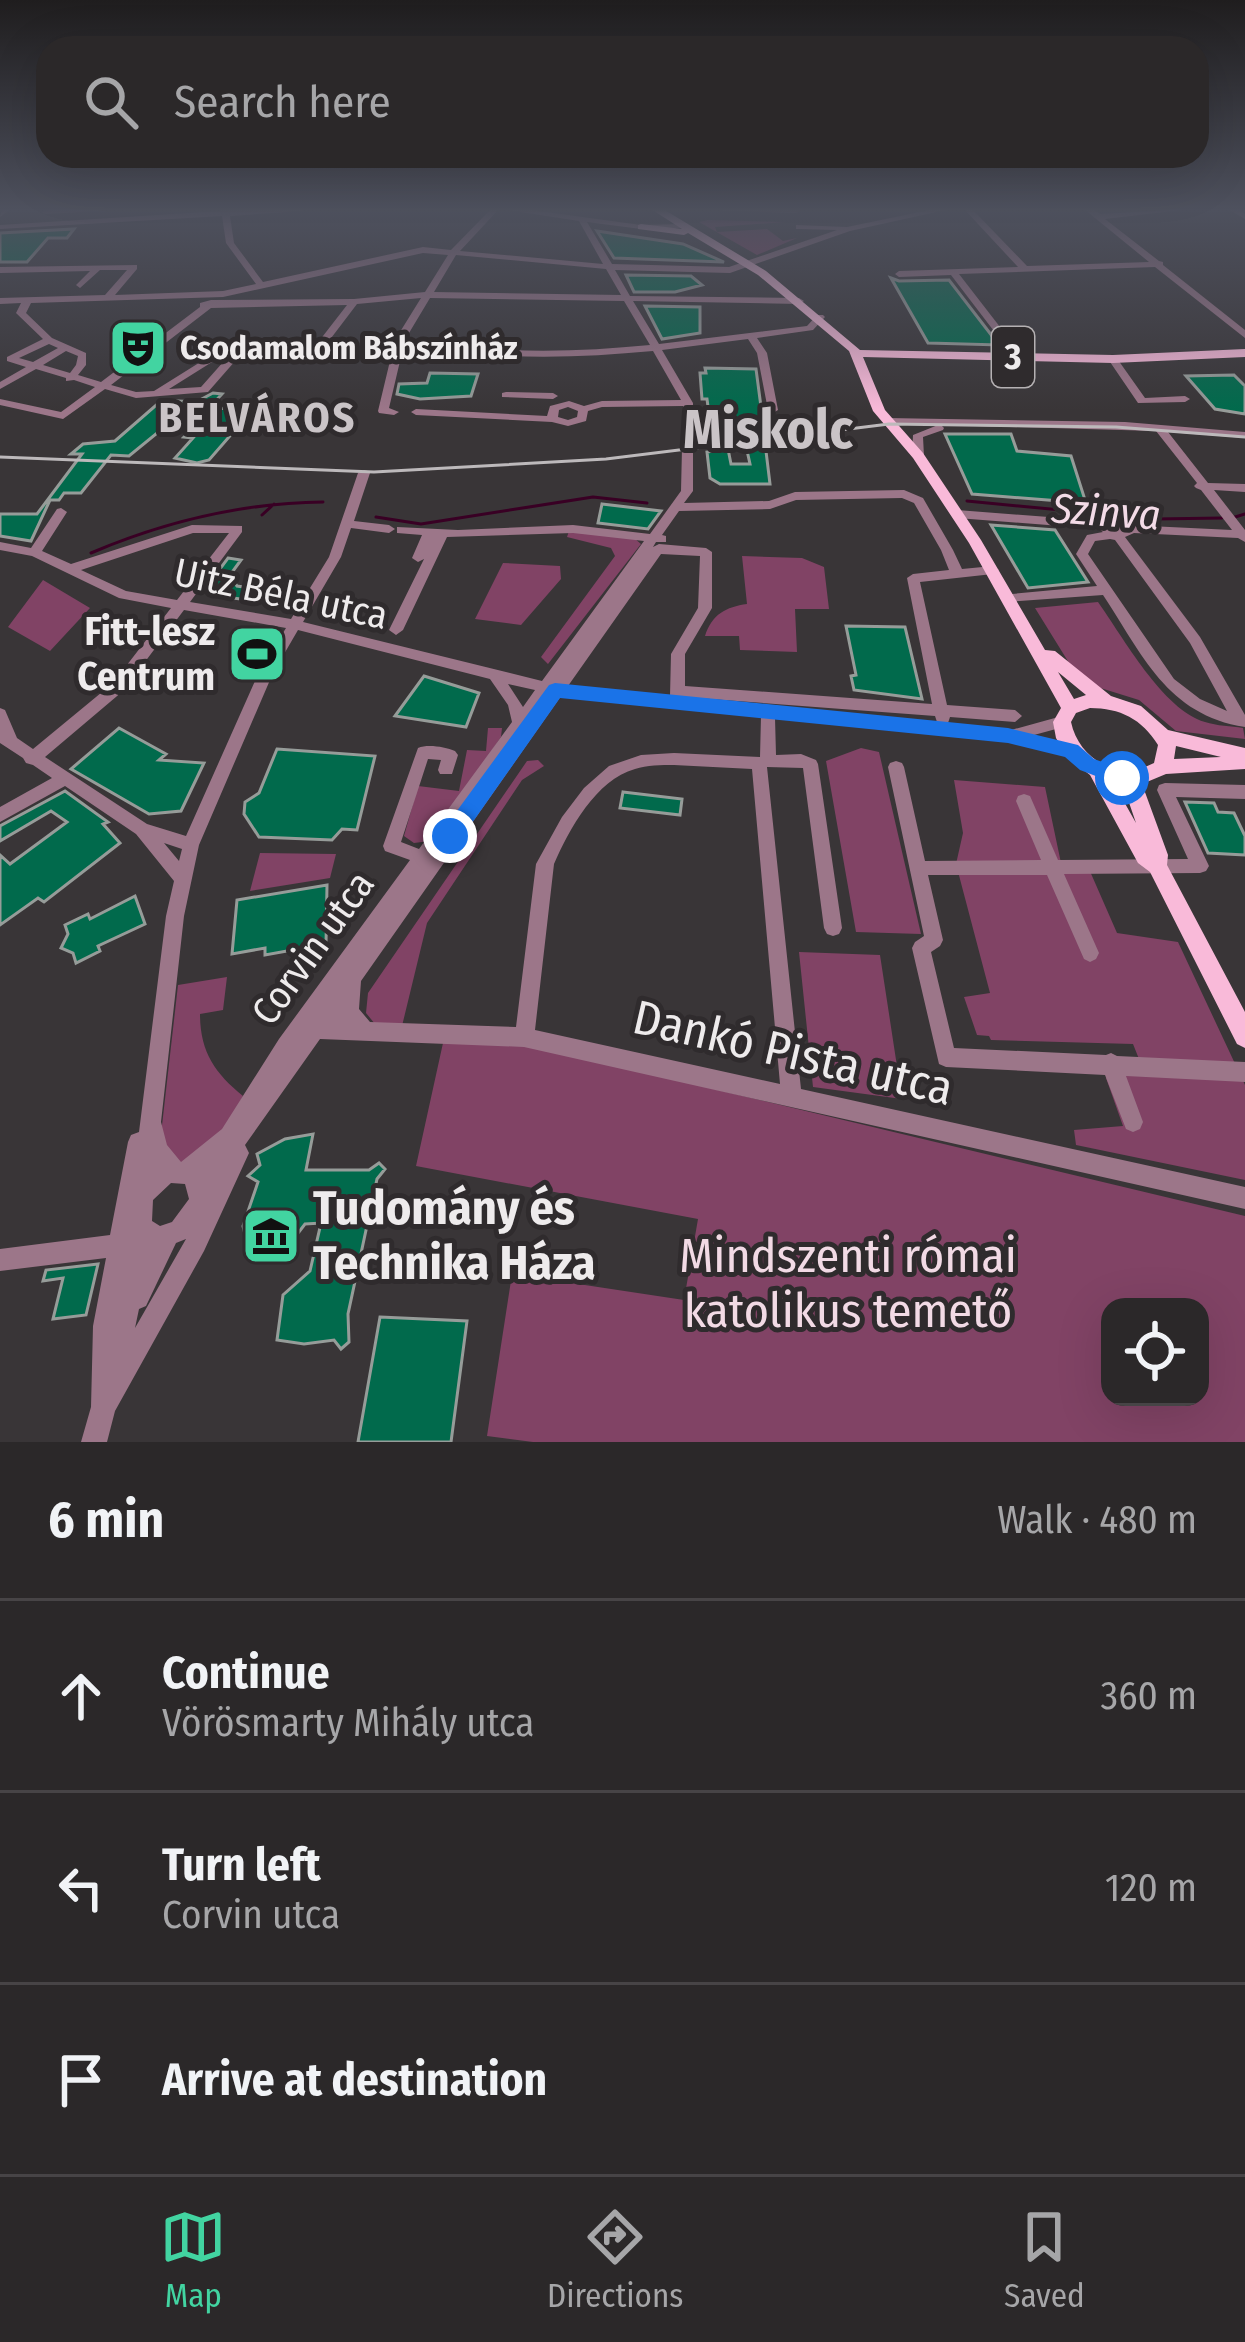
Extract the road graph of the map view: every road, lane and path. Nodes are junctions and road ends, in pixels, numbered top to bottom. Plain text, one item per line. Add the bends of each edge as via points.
1 (89, 276) edge
2 (126, 276) edge
3 (254, 276) edge
4 (294, 276) edge
5 (438, 276) edge
6 (617, 276) edge
7 (765, 276) edge
8 (956, 276) edge
9 (1175, 276) edge
10 (260, 284) junction
11 (75, 291) junction
12 (223, 294) junction
13 (426, 295) junction
14 (109, 297) junction
15 (33, 299) junction
16 (626, 299) junction
17 (93, 300) junction
18 (152, 300) junction
19 (0, 301) edge
20 (799, 301) junction
21 (354, 302) junction
22 (208, 305) junction
23 (820, 317) junction
24 (1245, 334) edge
25 (750, 335) junction
26 (49, 340) junction
27 (400, 340) junction
28 (243, 346) junction
29 (658, 346) junction
30 (64, 348) junction
31 (857, 349) junction
32 (1245, 353) edge
33 (1016, 354) junction
34 (1141, 358) junction
35 (1113, 359) junction
36 (32, 367) junction
37 (70, 379) junction
38 (101, 387) junction
39 (1, 393) edge
40 (506, 394) dead end
41 (153, 395) junction
42 (553, 396) dead end
43 (1184, 399) dead end
44 (688, 403) junction
45 (773, 410) dead end
46 (388, 412) dead end
47 (416, 412) dead end
48 (886, 421) junction
49 (1161, 431) junction
50 (1245, 438) edge
51 (918, 456) junction
52 (364, 472) dead end
53 (1201, 486) junction
54 (1245, 488) edge
55 (61, 512) dead end
56 (957, 514) junction
57 (349, 524) junction
58 (1238, 529) edge
59 (665, 530) junction
60 (1115, 531) junction
61 (435, 534) junction
62 (0, 546) edge
63 (35, 551) junction
64 (418, 558) dead end
65 (72, 568) junction
66 (993, 570) junction
67 (956, 571) junction
68 (1104, 590) junction
69 (1012, 599) junction
70 (183, 605) junction
71 (292, 624) junction
72 (396, 630) dead end
73 (1037, 644) junction
74 (573, 667) junction
75 (497, 679) junction
76 (550, 684) junction
77 (585, 694) junction
78 (677, 698) junction
79 (1105, 701) junction
80 (942, 711) junction
81 (768, 713) junction
82 (0, 714) edge
83 (1066, 715) junction
84 (1015, 716) dead end
85 (518, 719) junction
86 (1243, 721) edge
87 (945, 730) junction
88 (1008, 736) junction
89 (1164, 736) junction
90 (5, 738) edge
91 (1071, 750) junction
92 (31, 759) junction
93 (1240, 760) edge
94 (763, 762) junction
95 (896, 767) dead end
96 (1163, 767) junction
97 (446, 770) dead end
98 (1097, 770) junction
99 (1130, 778) junction
100 (64, 779) junction
101 (1245, 793) edge
102 (1024, 801) dead end
103 (0, 815) edge
104 (142, 829) junction
105 (191, 845) junction
106 (422, 857) junction
107 (1157, 866) junction
108 (1055, 867) junction
109 (918, 868) junction
110 (182, 878) junction
111 (833, 928) dead end
112 (1090, 952) dead end
113 (355, 976) junction
114 (308, 1030) junction
115 (367, 1033) junction
116 (1245, 1036) edge
117 (524, 1037) junction
118 (1111, 1063) junction
119 (1245, 1072) edge
120 (158, 1084) junction
121 (790, 1094) junction
122 (256, 1118) junction
123 (152, 1122) junction
124 (1133, 1122) dead end
125 (188, 1178) junction
126 (142, 1197) junction
127 (1245, 1198) edge
128 (142, 1228) junction
129 (169, 1236) junction
130 (117, 1245) junction
131 (0, 1260) edge
132 (117, 1352) junction
133 (104, 1406) junction
134 (94, 1442) edge

1 - 11 street
2 - 14 street
3 - 10 street
4 - 10 street
5 - 13 street
6 - 16 street
7 - 20 main road
8 - 33 street
9 - 24 street
10 - 12 street
11 - 15 street
11 - 17 street
12 - 18 street
12 - 22 street
13 - 16 street
13 - 21 street
13 - 27 street
14 - 17 street
14 - 18 street
15 - 17 street
15 - 19 street
15 - 26 street via 21,313
16 - 20 street
16 - 29 street
17 - 18 street
18 - 22 street
20 - 23 main road
21 - 22 street
21 - 28 street via 319,348
22 - 38 street
23 - 25 street via 810,328
23 - 31 main road
25 - 29 street
25 - 45 street via 762,353
26 - 30 street
26 - 36 street via 10,359
27 - 29 street via 505,356
27 - 46 street
28 - 41 street
28 - 41 street via 204,390
29 - 44 street
30 - 36 street
30 - 37 street via 83,355
31 - 33 main road, 3
31 - 35 main road, 3
31 - 48 main road
32 - 34 main road, 3
33 - 34 main road, 3
34 - 35 main road, 3
35 - 43 street via 1142,401
36 - 37 street
36 - 39 street
37 - 38 street
38 - 39 street via 63,416 14,406
38 - 41 street
40 - 42 street
44 - 47 street via 558,406 552,418
44 - 59 street via 687,491
48 - 49 street
48 - 51 main road
49 - 50 street
49 - 51 street via 932,429 918,435
49 - 53 street
51 - 56 main road
52 - 57 street
53 - 54 street
53 - 58 street
55 - 63 street
56 - 60 street
56 - 66 main road
57 - 61 street
57 - 71 street
58 - 60 street
59 - 61 street
59 - 67 street via 713,508 795,496 912,496 945,537
59 - 74 street, Corvin utca
59 - 76 street, Corvin utca
59 - 78 street via 706,552 705,608 677,654
60 - 68 street via 1091,538 1082,554
60 - 86 street via 1196,640
61 - 64 street
61 - 72 street
62 - 63 street, Uitz Béla utca
63 - 65 street, Uitz Béla utca
65 - 70 street, Uitz Béla utca via 124,595
65 - 70 street via 192,529 238,529
66 - 67 street
66 - 69 main road
67 - 80 street via 914,578
68 - 69 street
68 - 86 street via 1169,682 1186,698
69 - 73 main road
70 - 71 street, Uitz Béla utca
70 - 92 street via 118,687
71 - 75 street, Uitz Béla utca
71 - 105 street
73 - 79 main road
73 - 83 main road
74 - 76 street, Corvin utca
74 - 77 street
75 - 76 street, Uitz Béla utca
75 - 85 street
76 - 77 street, Uitz Béla utca
76 - 85 street, Corvin utca
76 - 113 street, Corvin utca
77 - 78 street, Uitz Béla utca
78 - 80 street
78 - 81 street
79 - 83 main road via 1082,702
79 - 89 main road via 1139,713
80 - 84 street
80 - 87 street
81 - 87 street
81 - 94 street
82 - 90 street
83 - 88 street
83 - 91 main road
85 - 106 street, Corvin utca
87 - 88 street
88 - 91 street
89 - 93 main road
89 - 96 main road
90 - 92 street
91 - 98 main road
92 - 100 street
93 - 96 main road
93 - 101 street
94 - 111 street via 810,764
94 - 117 street via 626,764 599,785 545,864
94 - 121 street
95 - 109 street
96 - 99 main road
97 - 106 street via 450,755 423,752 391,846
98 - 99 main road
98 - 107 main road
99 - 107 main road
100 - 103 street
100 - 104 street
101 - 107 street via 1165,790 1200,866
102 - 108 street
104 - 105 street
104 - 110 street
105 - 110 street
106 - 114 street, Corvin utca
107 - 108 street
107 - 116 main road
108 - 109 street
108 - 112 street
109 - 118 street via 934,940 921,948 946,1057
110 - 120 street
113 - 114 street, Corvin utca
113 - 115 street via 349,1012
114 - 115 street, Dankó Pista utca
114 - 122 street, Corvin utca
114 - 125 street, Corvin utca
115 - 117 street, Dankó Pista utca
117 - 121 street, Dankó Pista utca
118 - 119 street
118 - 124 street
120 - 123 street
120 - 130 street via 142,1121
121 - 127 street, Dankó Pista utca
122 - 125 street, Corvin utca
122 - 133 street, Corvin utca
123 - 125 street via 158,1150
123 - 126 street
125 - 126 street via 157,1179
125 - 129 street via 189,1223
126 - 128 street
128 - 129 street
128 - 132 street
129 - 132 street
130 - 131 street
130 - 133 street
132 - 133 street
133 - 134 street

